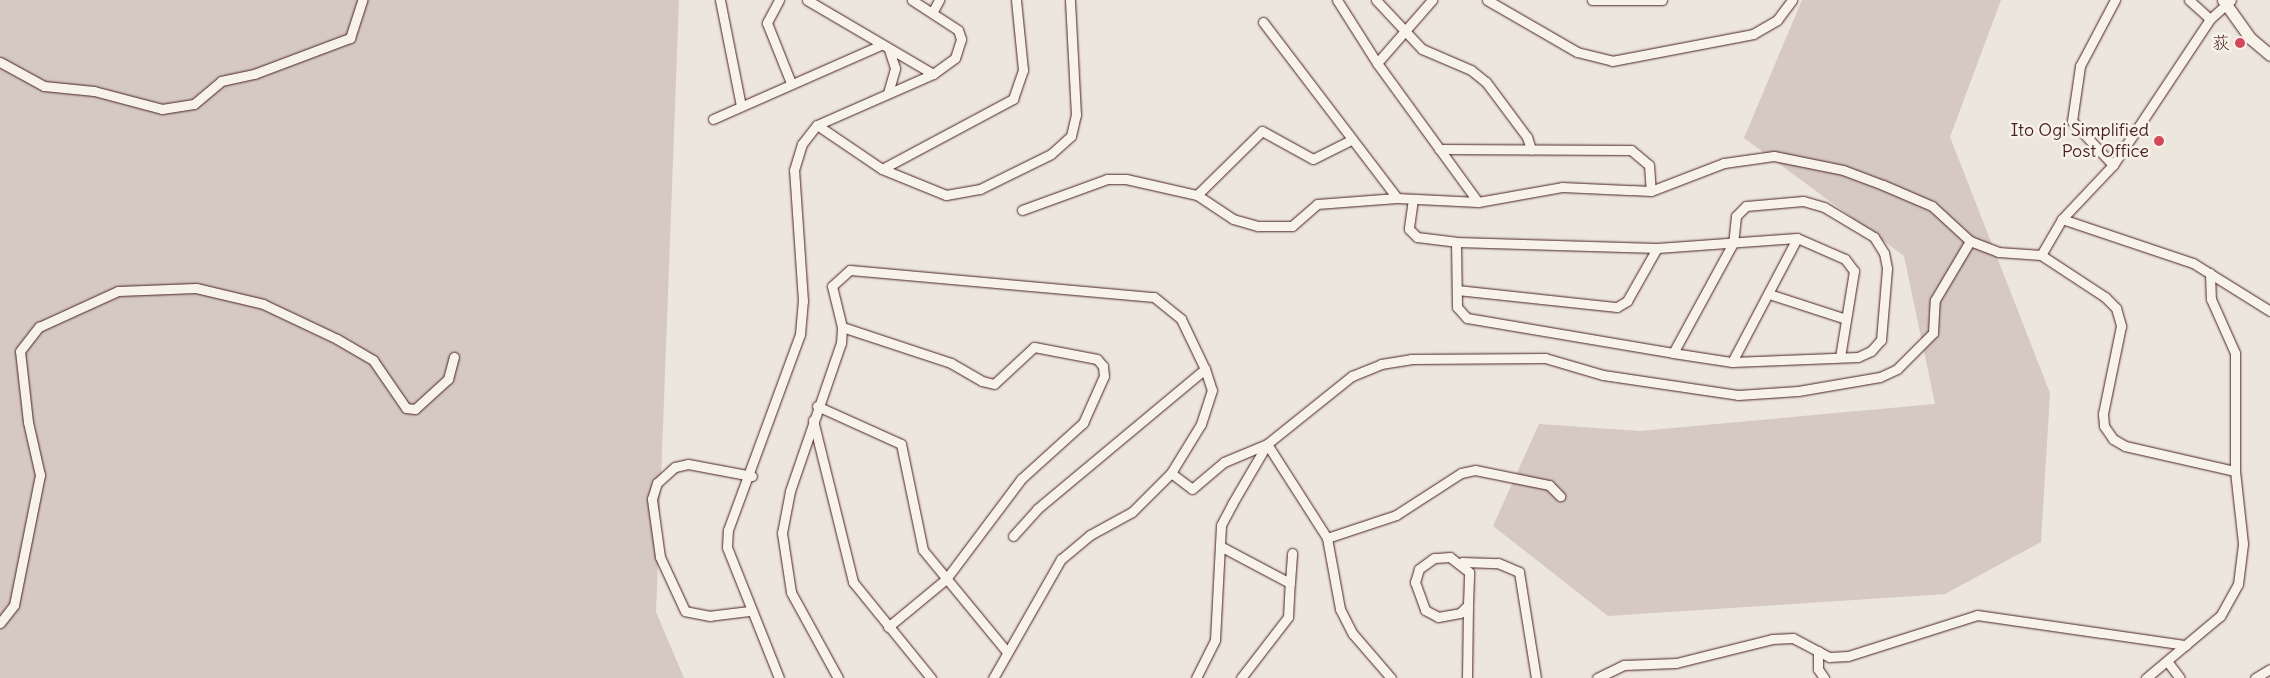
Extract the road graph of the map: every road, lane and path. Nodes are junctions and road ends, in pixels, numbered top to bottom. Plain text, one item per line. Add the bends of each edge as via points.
1 (362, 0) edge
2 (720, 0) edge
3 (779, 0) edge
4 (807, 0) edge
5 (912, 0) edge
6 (939, 0) edge
7 (1016, 0) edge
8 (1070, 0) edge
9 (1337, 0) edge
10 (1376, 0) edge
11 (1432, 0) edge
12 (1487, 0) edge
13 (1592, 0) edge
14 (1662, 0) edge
15 (1792, 0) edge
16 (2115, 0) edge
17 (2189, 0) edge
18 (2226, 2) edge
19 (933, 11) junction
20 (2210, 19) junction
21 (1263, 22) dead end
22 (1404, 31) junction
23 (885, 47) junction
24 (2270, 55) edge
25 (0, 62) edge
26 (1377, 63) junction
27 (933, 74) junction
28 (791, 83) junction
29 (888, 93) junction
30 (741, 106) junction
31 (713, 119) dead end
32 (817, 125) junction
33 (1351, 140) junction
34 (1439, 149) junction
35 (1531, 149) junction
36 (2113, 165) junction
37 (882, 169) junction
38 (1651, 191) junction
39 (1197, 195) junction
40 (1397, 198) junction
41 (1413, 199) junction
42 (1478, 202) junction
43 (1022, 210) dead end
44 (2062, 219) junction
45 (1797, 238) junction
46 (1970, 241) junction
47 (1456, 242) junction
48 (1733, 243) junction
49 (1657, 248) junction
50 (2041, 255) junction
51 (2210, 272) junction
52 (1457, 290) junction
53 (1769, 294) junction
54 (2270, 311) edge
55 (1846, 319) junction
56 (842, 327) junction
57 (1674, 353) junction
58 (454, 357) dead end
59 (1840, 357) junction
60 (1732, 362) junction
61 (1205, 369) junction
62 (817, 406) junction
63 (813, 420) junction
64 (1267, 444) junction
65 (2235, 470) junction
66 (1172, 473) junction
67 (752, 476) junction
68 (1560, 496) dead end
69 (1013, 536) dead end
70 (1327, 538) junction
71 (1220, 546) junction
72 (1292, 553) dead end
73 (1462, 562) junction
74 (946, 579) junction
75 (1290, 583) junction
76 (1468, 605) junction
77 (749, 612) junction
78 (0, 624) edge
79 (888, 627) junction
80 (2186, 645) junction
81 (1818, 651) junction
82 (1006, 652) junction
83 (2167, 661) junction
84 (2270, 670) edge
85 (779, 678) edge
86 (838, 678) edge
87 (931, 678) edge
88 (993, 678) edge
89 (1196, 678) edge
90 (1240, 678) edge
91 (1391, 678) edge
92 (1467, 678) edge
93 (1536, 678) edge
94 (1597, 678) edge
95 (1824, 678) edge
96 (2146, 678) edge
97 (2180, 678) edge
98 (2256, 678) edge

1 - 25 street via 350,38 254,74 221,81 186,105 162,109 94,91 44,86
2 - 30 street
3 - 28 street via 767,23
4 - 23 street
5 - 19 street
6 - 19 street
7 - 37 street via 1023,70 1012,100
8 - 37 street via 1076,115 1071,136 1061,146 964,194 946,195
9 - 26 street
10 - 22 street
11 - 22 street
12 - 15 street via 1577,52 1612,61 1753,34 1777,20
13 - 14 street
16 - 36 street via 2080,66 2072,121
17 - 20 street
18 - 20 street
18 - 24 main road
19 - 27 street via 950,22 960,39 955,58
20 - 36 street
21 - 33 street
22 - 26 street
22 - 35 street via 1422,49 1471,70 1486,82 1527,137
23 - 27 street
23 - 28 street
23 - 29 street via 896,68
26 - 34 street
27 - 29 street
28 - 30 street
29 - 32 street
30 - 31 street
32 - 37 street
32 - 67 street via 802,144 794,170 803,301 800,334
33 - 39 street via 1313,160 1262,131
33 - 40 street
34 - 35 street
34 - 42 street
35 - 38 street via 1631,150 1649,165
36 - 44 street
38 - 42 street via 1562,187
38 - 46 street via 1724,163 1774,156 1843,170 1932,206
39 - 40 street via 1233,219 1258,226 1292,226 1317,204
39 - 43 street via 1152,182 1107,179
40 - 41 street
41 - 42 street
41 - 47 street via 1409,229 1417,237
44 - 50 street
44 - 51 street
45 - 48 street
45 - 53 street
45 - 55 street via 1845,259 1854,271
46 - 50 street via 1998,252
46 - 64 street via 1935,300 1933,333 1897,369 1880,378 1798,391 1738,395 1604,375 1545,358 1412,359 1381,364 1352,376
47 - 49 street
47 - 52 street
48 - 49 street
48 - 57 street
48 - 59 street via 1736,216 1746,206 1803,201 1844,218 1874,237 1887,268 1881,340 1858,357
49 - 52 street via 1627,302 1616,307
50 - 65 street via 2116,308 2121,326 2103,414 2104,426 2113,438 2125,446
51 - 54 street
51 - 65 street via 2211,299 2236,353
52 - 57 street via 1457,307 1467,318
53 - 55 street
53 - 60 street
55 - 59 street
56 - 61 street via 832,286 850,270 1126,292 1154,297 1170,307 1181,319
56 - 62 street via 841,343
56 - 74 street via 952,363 994,384 1034,347 1097,359 1103,366 1104,376 1083,423 1021,479
57 - 60 street
58 - 78 street via 448,379 415,409 406,408 373,360 337,339 263,304 196,288 118,292 39,328 20,351 28,422 40,475 14,605
59 - 60 street
61 - 66 street via 1212,390 1210,402
61 - 69 street via 1037,509
62 - 63 street
62 - 74 street via 901,444 922,550
63 - 79 street via 853,582
63 - 86 street via 782,533 791,592
64 - 66 street via 1224,462 1192,489
64 - 70 street
64 - 71 street via 1221,526
65 - 80 street via 2244,544 2238,584 2220,616
66 - 82 street via 1132,512 1071,547
67 - 77 street via 728,530 727,547
67 - 77 street via 682,466 657,483 652,499 660,556 685,610 710,616
68 - 70 street via 1548,485 1476,470 1461,473 1396,515
70 - 91 street via 1340,609 1363,650
71 - 75 street
71 - 89 street via 1215,640
72 - 75 street
73 - 76 street via 1469,572
73 - 76 street via 1450,557 1434,558 1419,569 1415,582 1425,610 1438,617 1460,613
73 - 93 street via 1498,563 1519,572
74 - 79 street
74 - 82 street
75 - 90 street via 1288,617
76 - 92 street
77 - 85 street
79 - 87 street
80 - 81 street via 1977,615 1848,656 1828,657
80 - 83 street
81 - 94 street via 1793,638 1748,642 1676,663 1624,665
81 - 95 street via 1818,669
82 - 88 street
83 - 96 street
83 - 97 street
84 - 98 street

